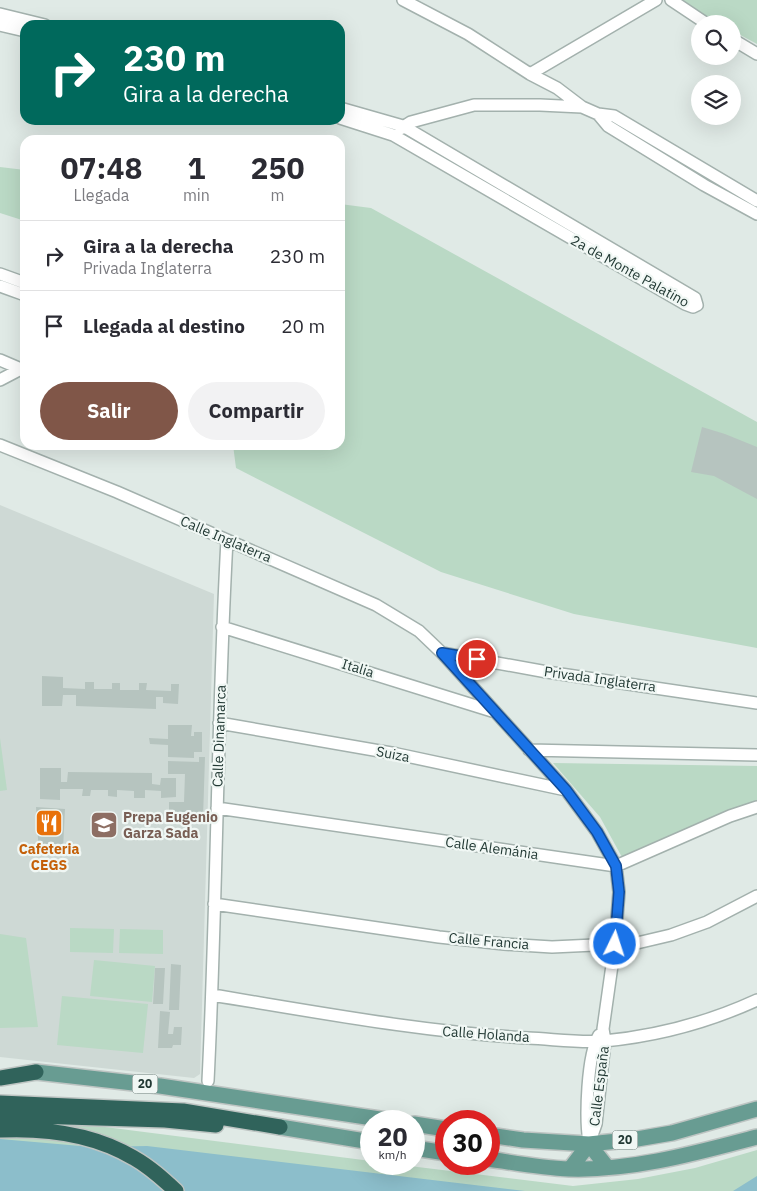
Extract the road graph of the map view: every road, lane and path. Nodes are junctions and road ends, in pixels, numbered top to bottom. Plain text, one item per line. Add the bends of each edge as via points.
1 (403, 0) edge
2 (656, 0) edge
3 (671, 0) edge
4 (0, 14) edge
5 (694, 15) edge
6 (25, 20) edge
7 (0, 25) edge
8 (20, 30) edge
9 (741, 44) edge
10 (757, 54) edge
11 (530, 74) junction
12 (557, 88) junction
13 (540, 104) junction
14 (582, 107) junction
15 (345, 109) edge
16 (598, 114) junction
17 (345, 120) edge
18 (403, 126) junction
19 (393, 135) junction
20 (757, 201) edge
21 (757, 214) edge
22 (0, 274) edge
23 (20, 281) edge
24 (0, 286) edge
25 (20, 293) edge
26 (0, 360) edge
27 (20, 369) edge
28 (20, 371) edge
29 (0, 380) edge
30 (1, 446) edge
31 (227, 540) junction
32 (222, 627) junction
33 (442, 653) junction
34 (757, 703) edge
35 (494, 712) junction
36 (220, 722) junction
37 (529, 750) junction
38 (757, 755) edge
39 (566, 790) junction
40 (757, 807) edge
41 (217, 808) junction
42 (616, 866) junction
43 (757, 896) edge
44 (214, 904) junction
45 (615, 944) junction
46 (212, 995) junction
47 (757, 1000) edge
48 (600, 1041) junction
49 (0, 1068) edge
50 (36, 1072) junction
51 (0, 1078) edge
52 (208, 1081) dead end
53 (0, 1103) edge
54 (757, 1109) edge
55 (0, 1115) edge
56 (360, 1116) edge
57 (280, 1127) junction
58 (0, 1130) edge
59 (500, 1137) edge
60 (757, 1137) edge
61 (360, 1140) edge
62 (589, 1144) junction
63 (500, 1160) edge
64 (607, 1167) junction
65 (570, 1169) junction
66 (176, 1191) edge

1 - 11 street via 468,34
2 - 11 street
3 - 5 street
4 - 6 street
7 - 8 street
9 - 10 street
11 - 12 street
12 - 13 street via 552,99
12 - 14 street
13 - 14 street
13 - 18 street via 474,105
14 - 16 street
15 - 18 street
16 - 20 street via 614,116
16 - 21 street via 608,126
17 - 19 street
18 - 19 street
18 - 19 street, 2a de Monte Palatino via 695,298 697,305 686,304
22 - 23 street
24 - 25 street
26 - 27 street
28 - 29 street
30 - 31 street, Calle Inglaterra
31 - 32 street, Calle Dinamarca
31 - 33 street, Calle Inglaterra via 376,604 419,631
32 - 35 street, Italia
32 - 36 street, Calle Dinamarca
33 - 34 street, Privada Inglaterra
33 - 35 street, Calle España
35 - 37 street, Calle España
36 - 39 street, Suiza via 397,754
36 - 41 street, Calle Dinamarca
37 - 38 street
37 - 39 street, Calle España
39 - 42 street, Calle España via 597,832
40 - 42 street
41 - 42 street, Calle Alemánia
41 - 44 street, Calle Dinamarca
42 - 45 street, Calle España via 619,892
43 - 45 street, Calle Francia via 707,922 671,935 637,943
44 - 45 street, Calle Francia via 504,944 552,947
44 - 46 street, Calle Dinamarca
45 - 48 street, Calle España
46 - 48 street, Calle Holanda via 435,1031
46 - 52 street, Calle Dinamarca
47 - 48 street, Calle Holanda via 695,1024
48 - 62 street, Calle España via 596,1124
49 - 50 highway
50 - 51 highway, 20
50 - 56 main road, 20 via 160,1086
53 - 57 highway via 183,1111
54 - 62 main road, 20 via 672,1133
55 - 57 highway via 165,1120 260,1129
57 - 61 main road
58 - 66 highway via 48,1131 103,1144 133,1157
59 - 62 main road, 20
60 - 64 main road, 20 via 686,1156
62 - 64 main road
62 - 65 main road
63 - 65 main road, 20
64 - 65 main road, 20

